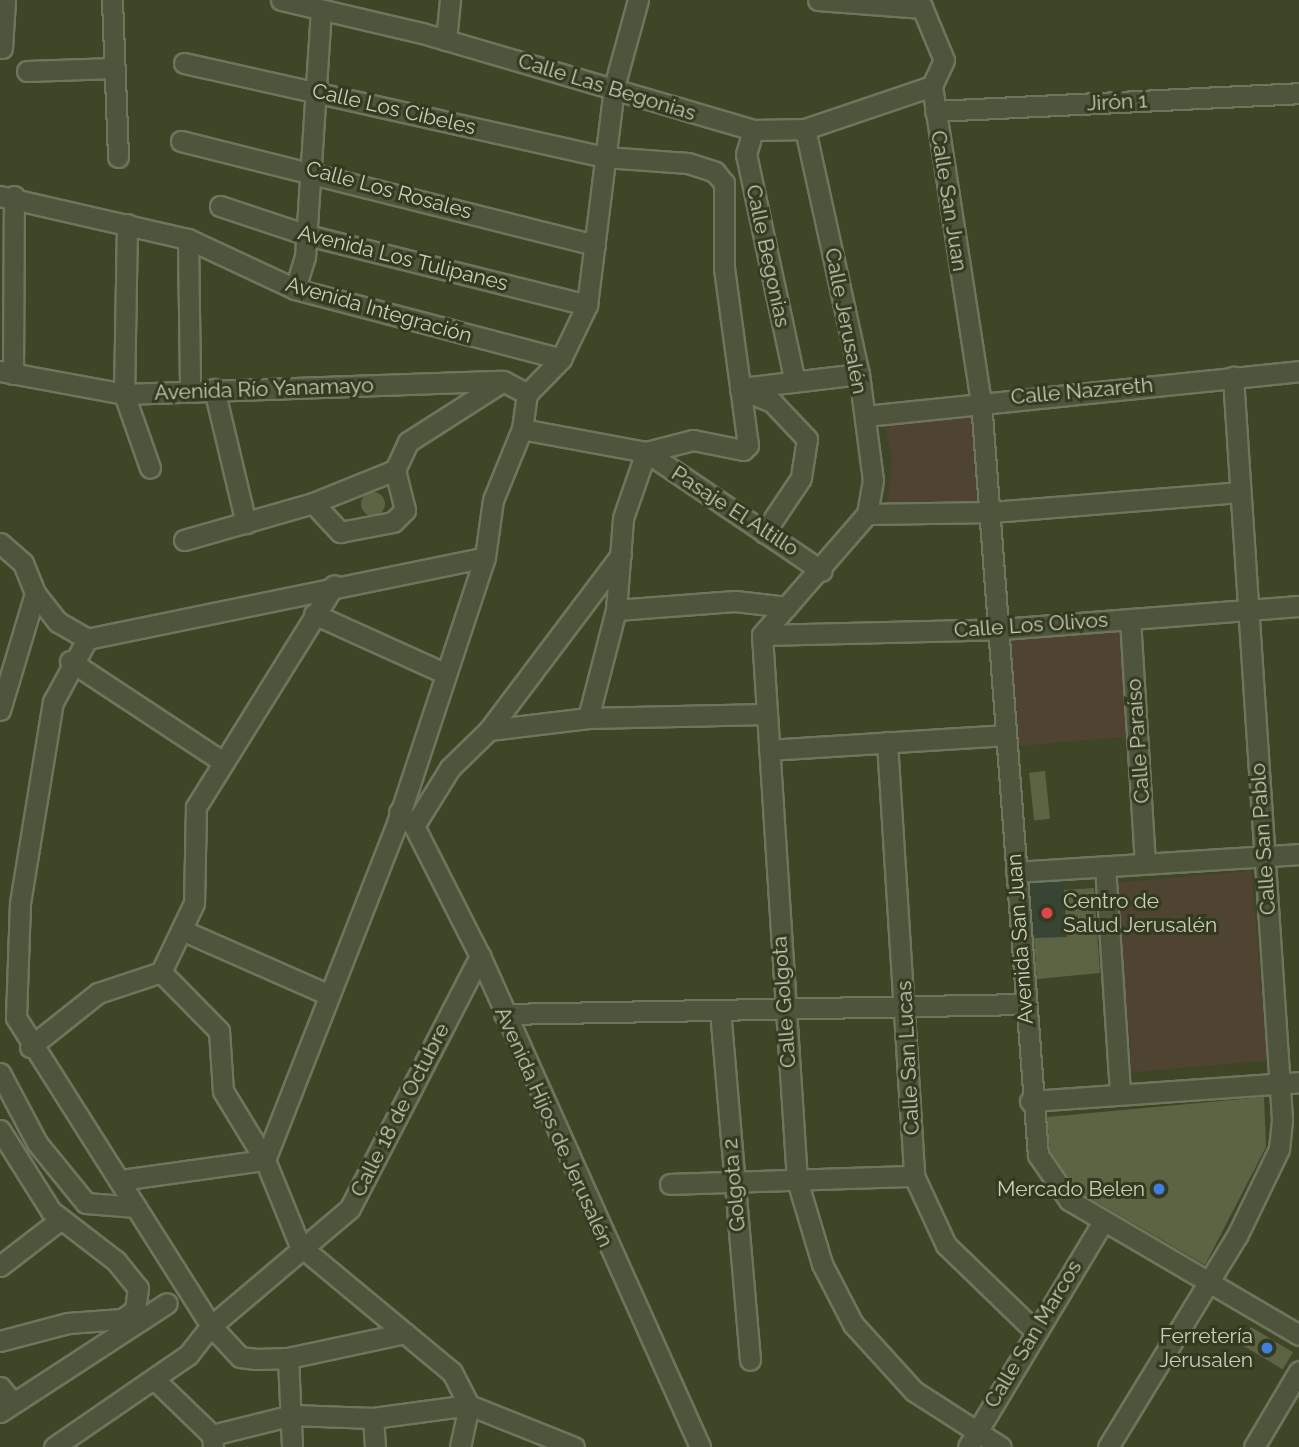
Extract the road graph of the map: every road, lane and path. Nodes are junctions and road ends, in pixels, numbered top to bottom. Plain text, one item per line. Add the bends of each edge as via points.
1 (5, 0) edge
2 (112, 0) edge
3 (281, 0) edge
4 (450, 0) edge
5 (638, 0) edge
6 (818, 0) edge
7 (921, 4) edge
8 (321, 10) junction
9 (446, 40) junction
10 (2, 48) dead end
11 (184, 62) dead end
12 (114, 68) junction
13 (27, 71) dead end
14 (932, 86) junction
15 (614, 87) junction
16 (315, 92) junction
17 (1299, 93) edge
18 (935, 111) junction
19 (806, 129) junction
20 (753, 130) junction
21 (180, 141) dead end
22 (118, 157) dead end
23 (605, 157) junction
24 (313, 170) junction
25 (7, 196) edge
26 (220, 206) dead end
27 (127, 224) junction
28 (307, 235) junction
29 (188, 239) junction
30 (595, 245) junction
31 (295, 289) junction
32 (587, 304) junction
33 (561, 359) junction
34 (1299, 371) edge
35 (7, 373) edge
36 (859, 373) junction
37 (1233, 377) junction
38 (503, 381) junction
39 (795, 382) junction
40 (740, 388) junction
41 (214, 389) junction
42 (190, 391) junction
43 (124, 394) junction
44 (527, 394) junction
45 (981, 401) junction
46 (865, 416) junction
47 (522, 429) junction
48 (646, 452) junction
49 (150, 468) dead end
50 (395, 470) junction
51 (1239, 492) junction
52 (313, 503) junction
53 (992, 512) junction
54 (867, 514) junction
55 (246, 523) junction
56 (764, 533) junction
57 (184, 540) dead end
58 (0, 543) edge
59 (622, 554) junction
60 (485, 557) junction
61 (822, 570) junction
62 (334, 585) junction
63 (34, 593) junction
64 (1299, 606) edge
65 (787, 607) junction
66 (616, 610) junction
67 (1247, 611) junction
68 (314, 614) junction
69 (1130, 619) junction
70 (1001, 629) junction
71 (762, 635) junction
72 (87, 639) junction
73 (70, 661) junction
74 (442, 672) junction
75 (0, 710) edge
76 (767, 714) junction
77 (588, 718) junction
78 (489, 730) junction
79 (1006, 735) junction
80 (887, 743) junction
81 (769, 750) junction
82 (220, 760) junction
83 (407, 819) junction
84 (1299, 854) edge
85 (1264, 856) junction
86 (1145, 864) junction
87 (1105, 866) junction
88 (1016, 872) junction
89 (184, 930) junction
90 (480, 956) junction
91 (161, 972) junction
92 (329, 995) junction
93 (1025, 1003) junction
94 (905, 1004) junction
95 (783, 1009) junction
96 (720, 1010) junction
97 (504, 1014) junction
98 (30, 1047) junction
99 (0, 1073) edge
100 (1289, 1082) edge
101 (1120, 1092) junction
102 (1030, 1101) junction
103 (0, 1130) edge
104 (265, 1160) junction
105 (914, 1176) junction
106 (120, 1180) junction
107 (797, 1180) junction
108 (733, 1182) junction
109 (670, 1184) dead end
110 (136, 1208) junction
111 (61, 1219) junction
112 (1102, 1223) junction
113 (300, 1246) junction
114 (0, 1266) edge
115 (1207, 1282) junction
116 (167, 1303) dead end
117 (211, 1326) junction
118 (1033, 1329) junction
119 (405, 1333) junction
120 (1299, 1335) edge
121 (0, 1340) edge
122 (289, 1359) junction
123 (750, 1360) dead end
124 (1299, 1371) edge
125 (155, 1380) junction
126 (4, 1400) edge
127 (470, 1405) junction
128 (292, 1415) junction
129 (373, 1418) junction
130 (971, 1440) edge
131 (212, 1441) edge
132 (54, 1447) edge
133 (292, 1447) edge
134 (375, 1447) edge
135 (460, 1447) edge
136 (574, 1447) edge
137 (700, 1447) edge
138 (1001, 1447) edge
139 (1108, 1447) edge
140 (1254, 1447) edge

1 - 10 street
2 - 12 street
3 - 8 street, Calle Las Begonias
4 - 9 street
5 - 15 street
6 - 7 street
7 - 14 street, Calle San Juan via 944,60
8 - 9 street, Calle Las Begonias
8 - 16 street
9 - 15 street, Calle Las Begonias
11 - 16 street, Calle Los Cibeles
12 - 13 street
12 - 22 street
14 - 18 street, Calle San Juan
14 - 19 street, Calle Las Begonias
15 - 20 street, Calle Las Begonias
15 - 23 street
16 - 23 street, Calle Los Cibeles
16 - 24 street
17 - 18 street, Jirón 1
18 - 45 street, Calle San Juan
19 - 20 street, Calle Las Begonias
19 - 36 street, Calle Jerusalén
20 - 39 street, Calle Begonias via 746,154
21 - 24 street, Calle Los Rosales
23 - 30 street
23 - 40 street, Calle Los Cibeles via 688,163 715,172 724,183 724,268
24 - 28 street
24 - 30 street, Calle Los Rosales
25 - 27 street, Avenida Integración
25 - 35 street
26 - 28 street, Avenida Los Tulipanes
27 - 29 street, Avenida Integración
27 - 43 street
28 - 31 street
28 - 32 street, Avenida Los Tulipanes
29 - 31 street, Avenida Integración
29 - 42 street
30 - 32 street
31 - 33 street, Avenida Integración
32 - 33 street
33 - 44 street
34 - 37 street, Calle Nazareth
35 - 43 street, Avenida Río Yanamayo
36 - 39 street
36 - 46 street, Calle Jerusalén
37 - 45 street, Calle Nazareth
37 - 51 street, Calle San Pablo
38 - 41 street, Avenida Río Yanamayo
38 - 44 street
38 - 50 street via 408,442
39 - 40 street
40 - 48 street via 748,445 743,450 693,440
40 - 56 street via 772,402 807,439 801,478
41 - 42 street, Avenida Río Yanamayo
41 - 55 street
42 - 43 street, Avenida Río Yanamayo
43 - 49 street
44 - 47 street
45 - 46 street, Calle Nazareth
45 - 53 street, Avenida San Juan
46 - 54 street, Calle Jerusalén via 873,480
47 - 48 street
47 - 60 street via 493,500
48 - 56 street, Pasaje El Altillo
48 - 59 street via 623,518
50 - 52 street
50 - 52 street via 405,510 393,522 340,532
51 - 53 street
51 - 67 street, Calle San Pablo
52 - 55 street
53 - 54 street
53 - 70 street, Avenida San Juan
54 - 61 street
55 - 57 street
56 - 61 street, Pasaje El Altillo
58 - 63 street via 23,563
59 - 66 street
59 - 78 street
60 - 62 street
60 - 74 street
61 - 65 street
62 - 68 street
62 - 72 street
63 - 72 street via 58,622
63 - 75 street
64 - 67 street, Calle Los Olivos
65 - 66 street via 735,601
65 - 71 street
66 - 77 street
67 - 69 street, Calle Los Olivos
67 - 85 street, Calle San Pablo
68 - 74 street
68 - 82 street via 270,693
69 - 70 street, Calle Los Olivos
69 - 86 street, Calle Paraíso
70 - 71 street, Calle Los Olivos
70 - 79 street, Avenida San Juan
71 - 76 street, Calle Golgota
72 - 73 street
73 - 82 street
73 - 98 street via 43,742 20,903 16,1017
74 - 83 street
76 - 77 street
76 - 81 street, Calle Golgota
77 - 78 street
78 - 83 street
79 - 80 street
79 - 88 street, Avenida San Juan
80 - 81 street
80 - 94 street, Calle San Lucas
81 - 95 street, Calle Golgota
82 - 89 street via 196,807 194,903
83 - 90 street, Avenida Hijos de Jerusalén
83 - 92 street
84 - 85 street
85 - 86 street
85 - 100 street, Calle San Pablo
86 - 87 street
87 - 88 street
87 - 101 street
88 - 93 street, Avenida San Juan
89 - 91 street
89 - 92 street
90 - 97 street, Avenida Hijos de Jerusalén
90 - 113 street, Calle 18 de Octubre via 350,1208
91 - 98 street via 98,993
91 - 104 street via 219,1031 223,1091
92 - 104 street
93 - 94 street
93 - 102 street, Avenida San Juan
94 - 95 street
94 - 105 street, Calle San Lucas
95 - 96 street
95 - 107 street, Calle Golgota
96 - 97 street
96 - 108 street, Golgota 2
97 - 137 street, Avenida Hijos de Jerusalén
98 - 106 street
99 - 110 street via 37,1143 86,1203
100 - 101 street
100 - 115 street, Calle San Pablo via 1270,1176
101 - 102 street
102 - 112 street, Avenida San Juan via 1048,1175
103 - 111 street
104 - 106 street
104 - 113 street
105 - 107 street
105 - 118 street, Calle San Lucas via 946,1245
106 - 110 street
107 - 108 street
107 - 130 street, Calle Golgota via 822,1264 853,1324 914,1391
108 - 109 street
108 - 123 street, Golgota 2
110 - 117 street
111 - 114 street
111 - 121 street via 116,1261 138,1287 135,1310 122,1320 68,1323
112 - 115 street, Avenida San Juan
112 - 118 street, Calle San Marcos
113 - 117 street, Calle 18 de Octubre
113 - 119 street
115 - 120 street, Avenida San Juan
115 - 139 street, Calle San Pablo
116 - 126 street
117 - 122 street via 240,1357
117 - 125 street, Calle 18 de Octubre via 188,1355
118 - 130 street, Calle San Marcos
119 - 122 street
119 - 127 street via 452,1372
122 - 128 street
124 - 140 street
125 - 131 street
125 - 132 street, Calle 18 de Octubre
127 - 129 street
127 - 135 street
127 - 136 street
128 - 129 street
128 - 131 street
128 - 133 street
129 - 134 street
130 - 138 street, Calle Golgota

